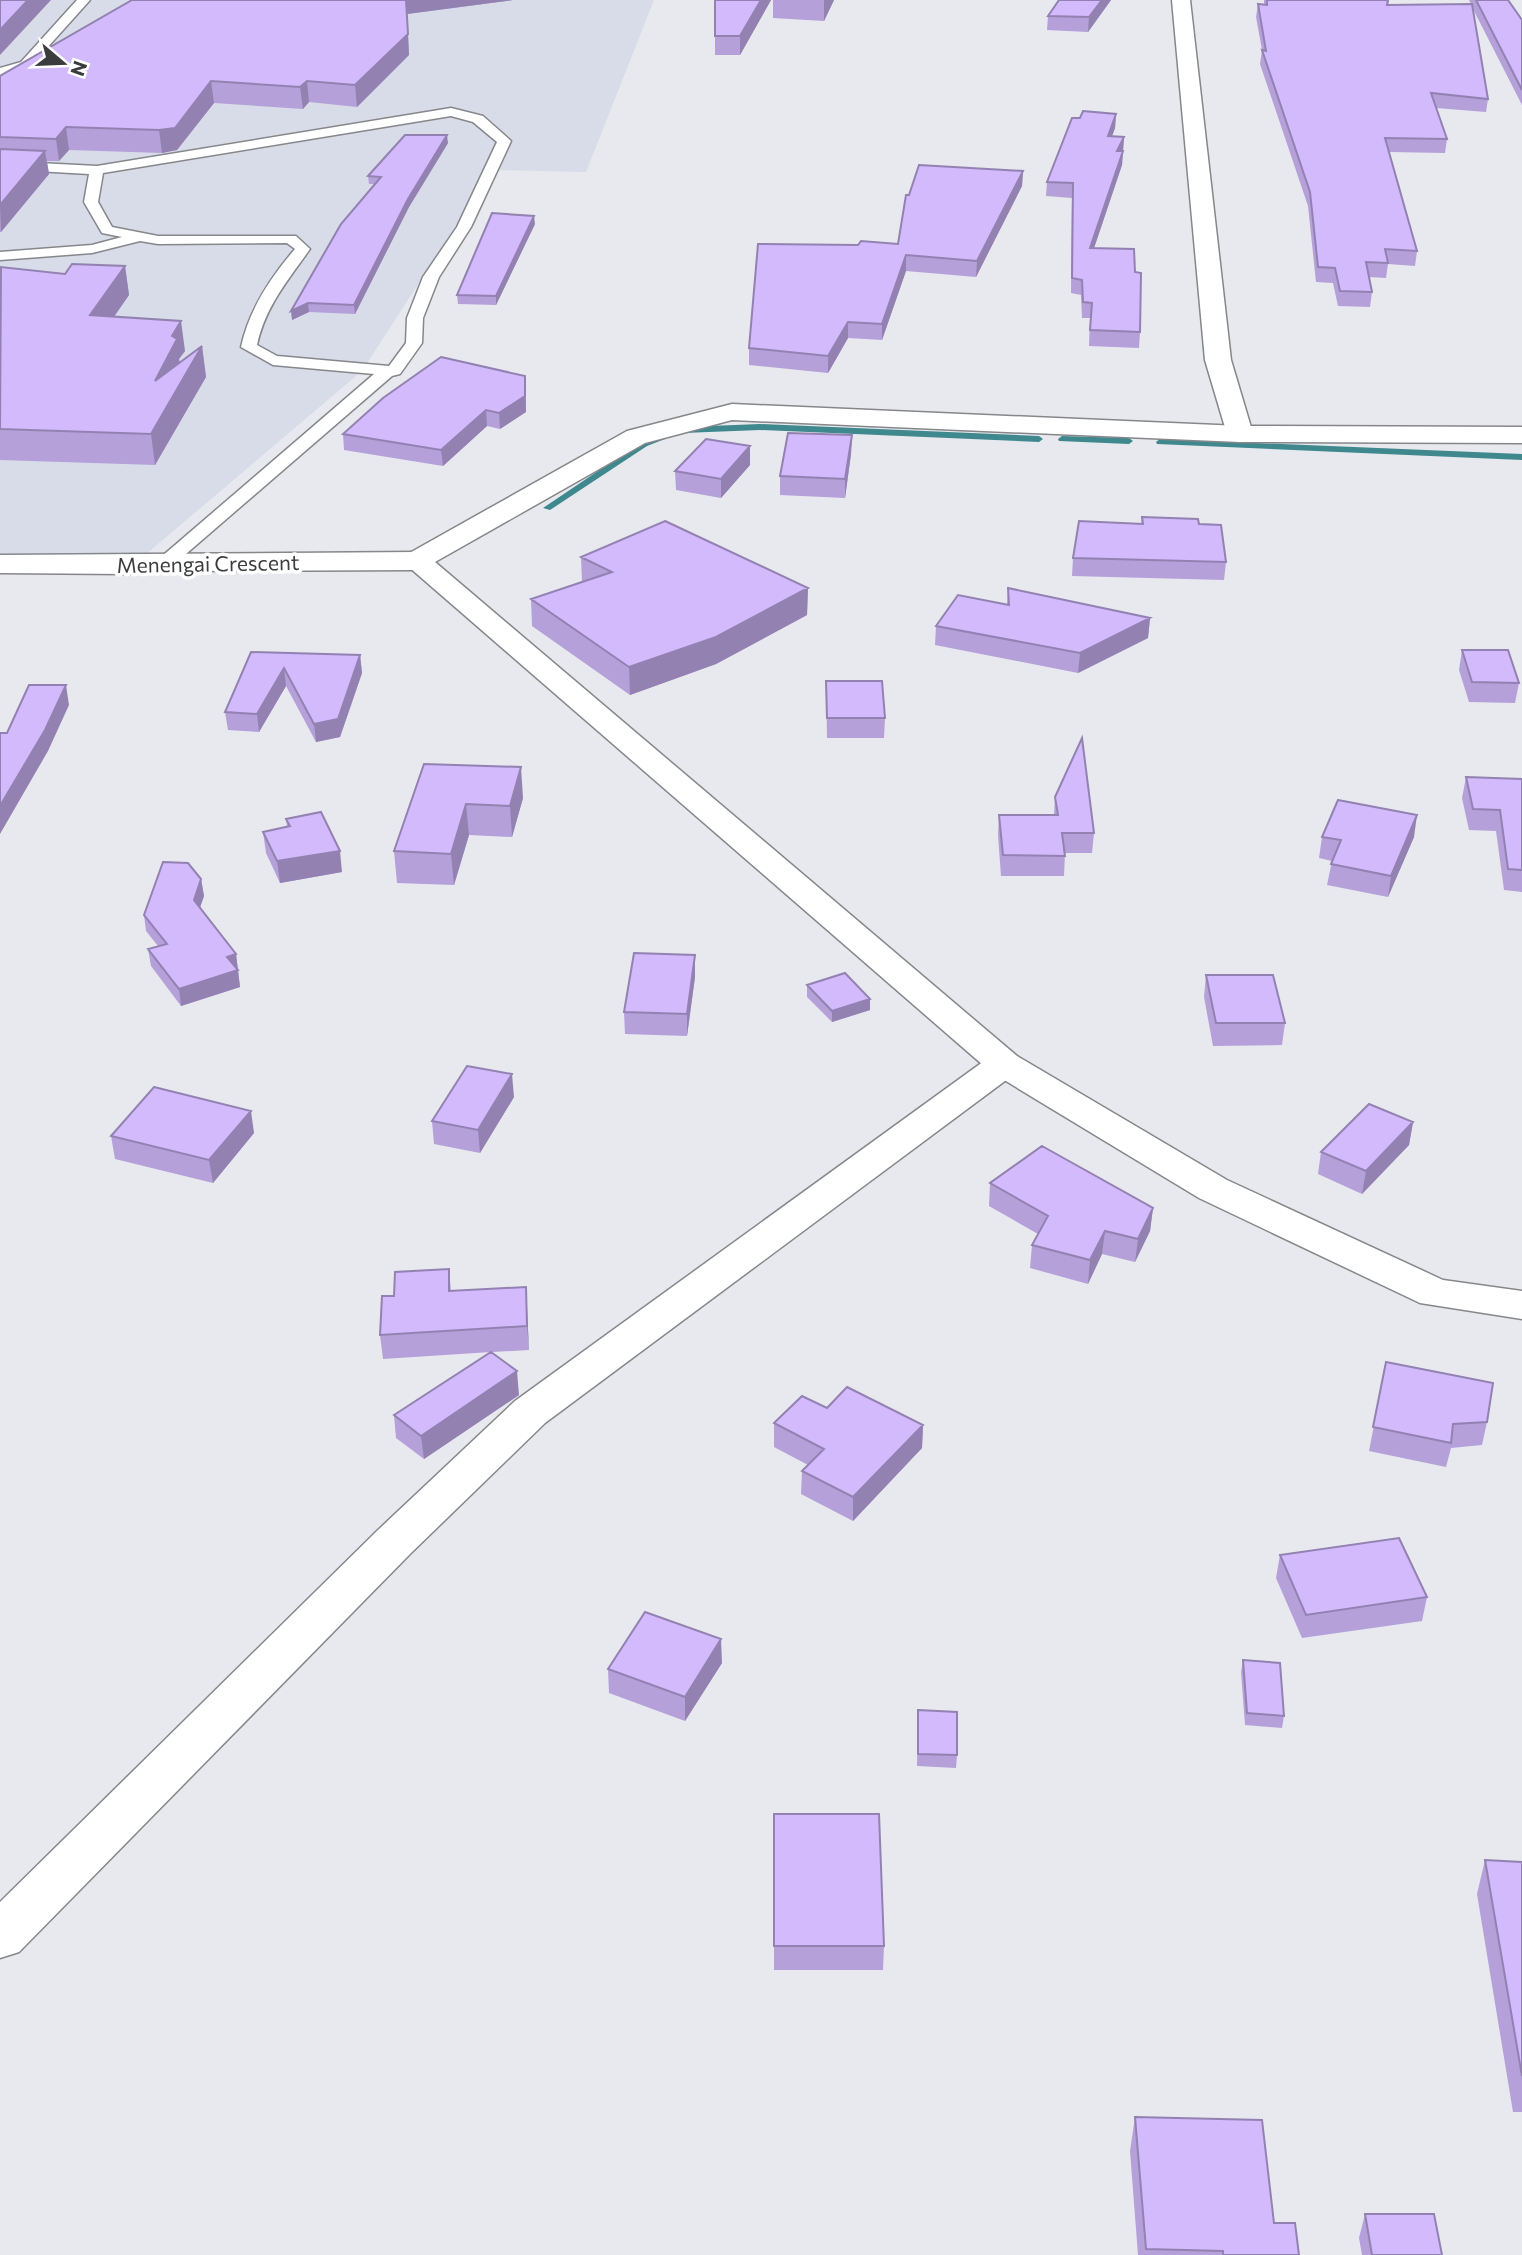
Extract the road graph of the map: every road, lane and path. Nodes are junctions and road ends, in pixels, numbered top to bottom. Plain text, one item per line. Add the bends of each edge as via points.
1 (84, 0) edge
2 (1181, 0) edge
3 (0, 72) edge
4 (0, 165) edge
5 (97, 170) junction
6 (141, 237) junction
7 (0, 256) edge
8 (388, 370) junction
9 (1240, 434) junction
10 (1522, 435) edge
11 (416, 561) junction
12 (166, 562) junction
13 (0, 564) edge
14 (1004, 1064) junction
15 (1522, 1305) edge
16 (0, 1936) edge

1 - 3 lane via 24,65
2 - 9 street via 1218,360
4 - 5 lane
5 - 6 lane via 91,202 107,230
5 - 8 lane via 450,113 478,119 504,141 464,227 431,277 415,318 414,343 394,371
6 - 7 lane via 92,249
6 - 8 lane via 291,239 303,249 252,328 249,347 273,360
8 - 12 lane
9 - 10 street
9 - 11 street via 732,412 636,436
11 - 12 street, Menengai Crescent
11 - 14 street
12 - 13 street, Menengai Crescent
14 - 15 street via 1213,1189 1435,1293
14 - 16 street via 530,1412

